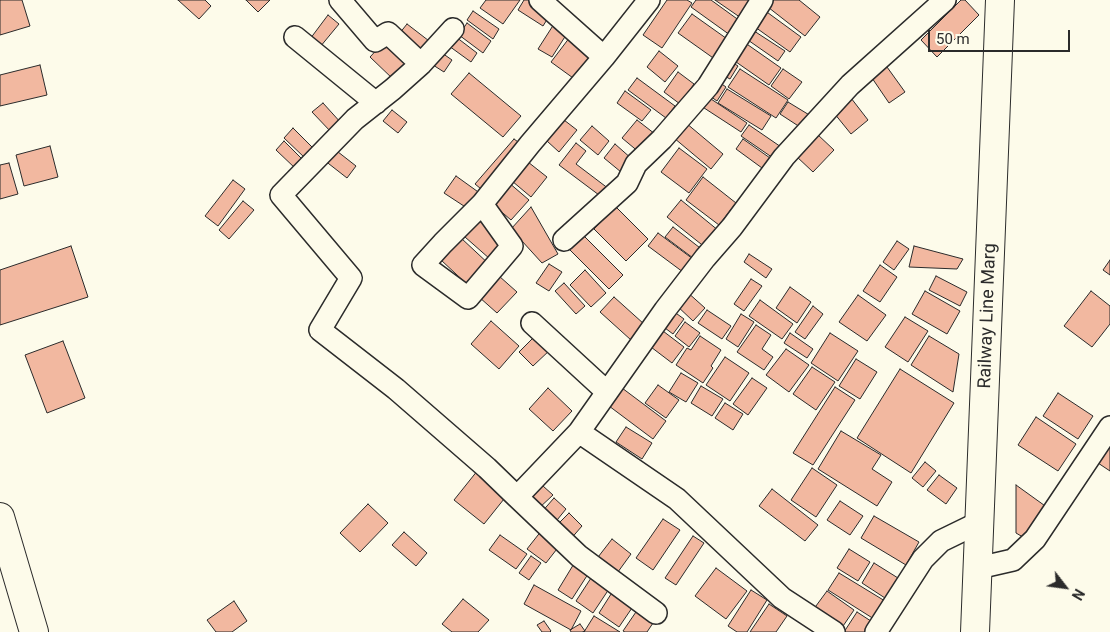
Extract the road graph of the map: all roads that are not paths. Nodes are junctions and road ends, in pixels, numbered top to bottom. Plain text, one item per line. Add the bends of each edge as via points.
1 (340, 0) edge
2 (540, 0) edge
3 (649, 0) edge
4 (762, 0) edge
5 (945, 0) edge
6 (1000, 0) edge
7 (453, 29) dead end
8 (295, 37) dead end
9 (604, 57) junction
10 (421, 64) junction
11 (376, 103) junction
12 (482, 204) dead end
13 (564, 240) dead end
14 (532, 323) dead end
15 (607, 392) junction
16 (1110, 427) edge
17 (579, 432) junction
18 (516, 497) junction
19 (0, 517) edge
20 (980, 522) junction
21 (4, 548) edge
22 (978, 568) junction
23 (656, 613) dead end
24 (34, 632) edge
25 (834, 632) edge
26 (876, 632) edge
27 (975, 632) edge

1 - 10 street via 375,41 388,33
2 - 9 street
3 - 9 street
4 - 13 street via 708,86 636,164 627,183
5 - 15 street via 850,84 784,157 670,303
6 - 20 main road, Railway Line Marg
7 - 10 street
8 - 11 street
9 - 12 street
10 - 11 street
11 - 18 street via 355,119 281,195 351,278 320,330 396,389
14 - 15 street
15 - 17 street
16 - 22 street via 1034,539 1013,560
17 - 18 street
17 - 25 street via 677,499 782,598
18 - 23 street via 579,556
19 - 21 main road
20 - 22 main road, Railway Line Marg
20 - 26 street via 941,541 923,559
21 - 24 main road
22 - 27 main road, Railway Line Marg

